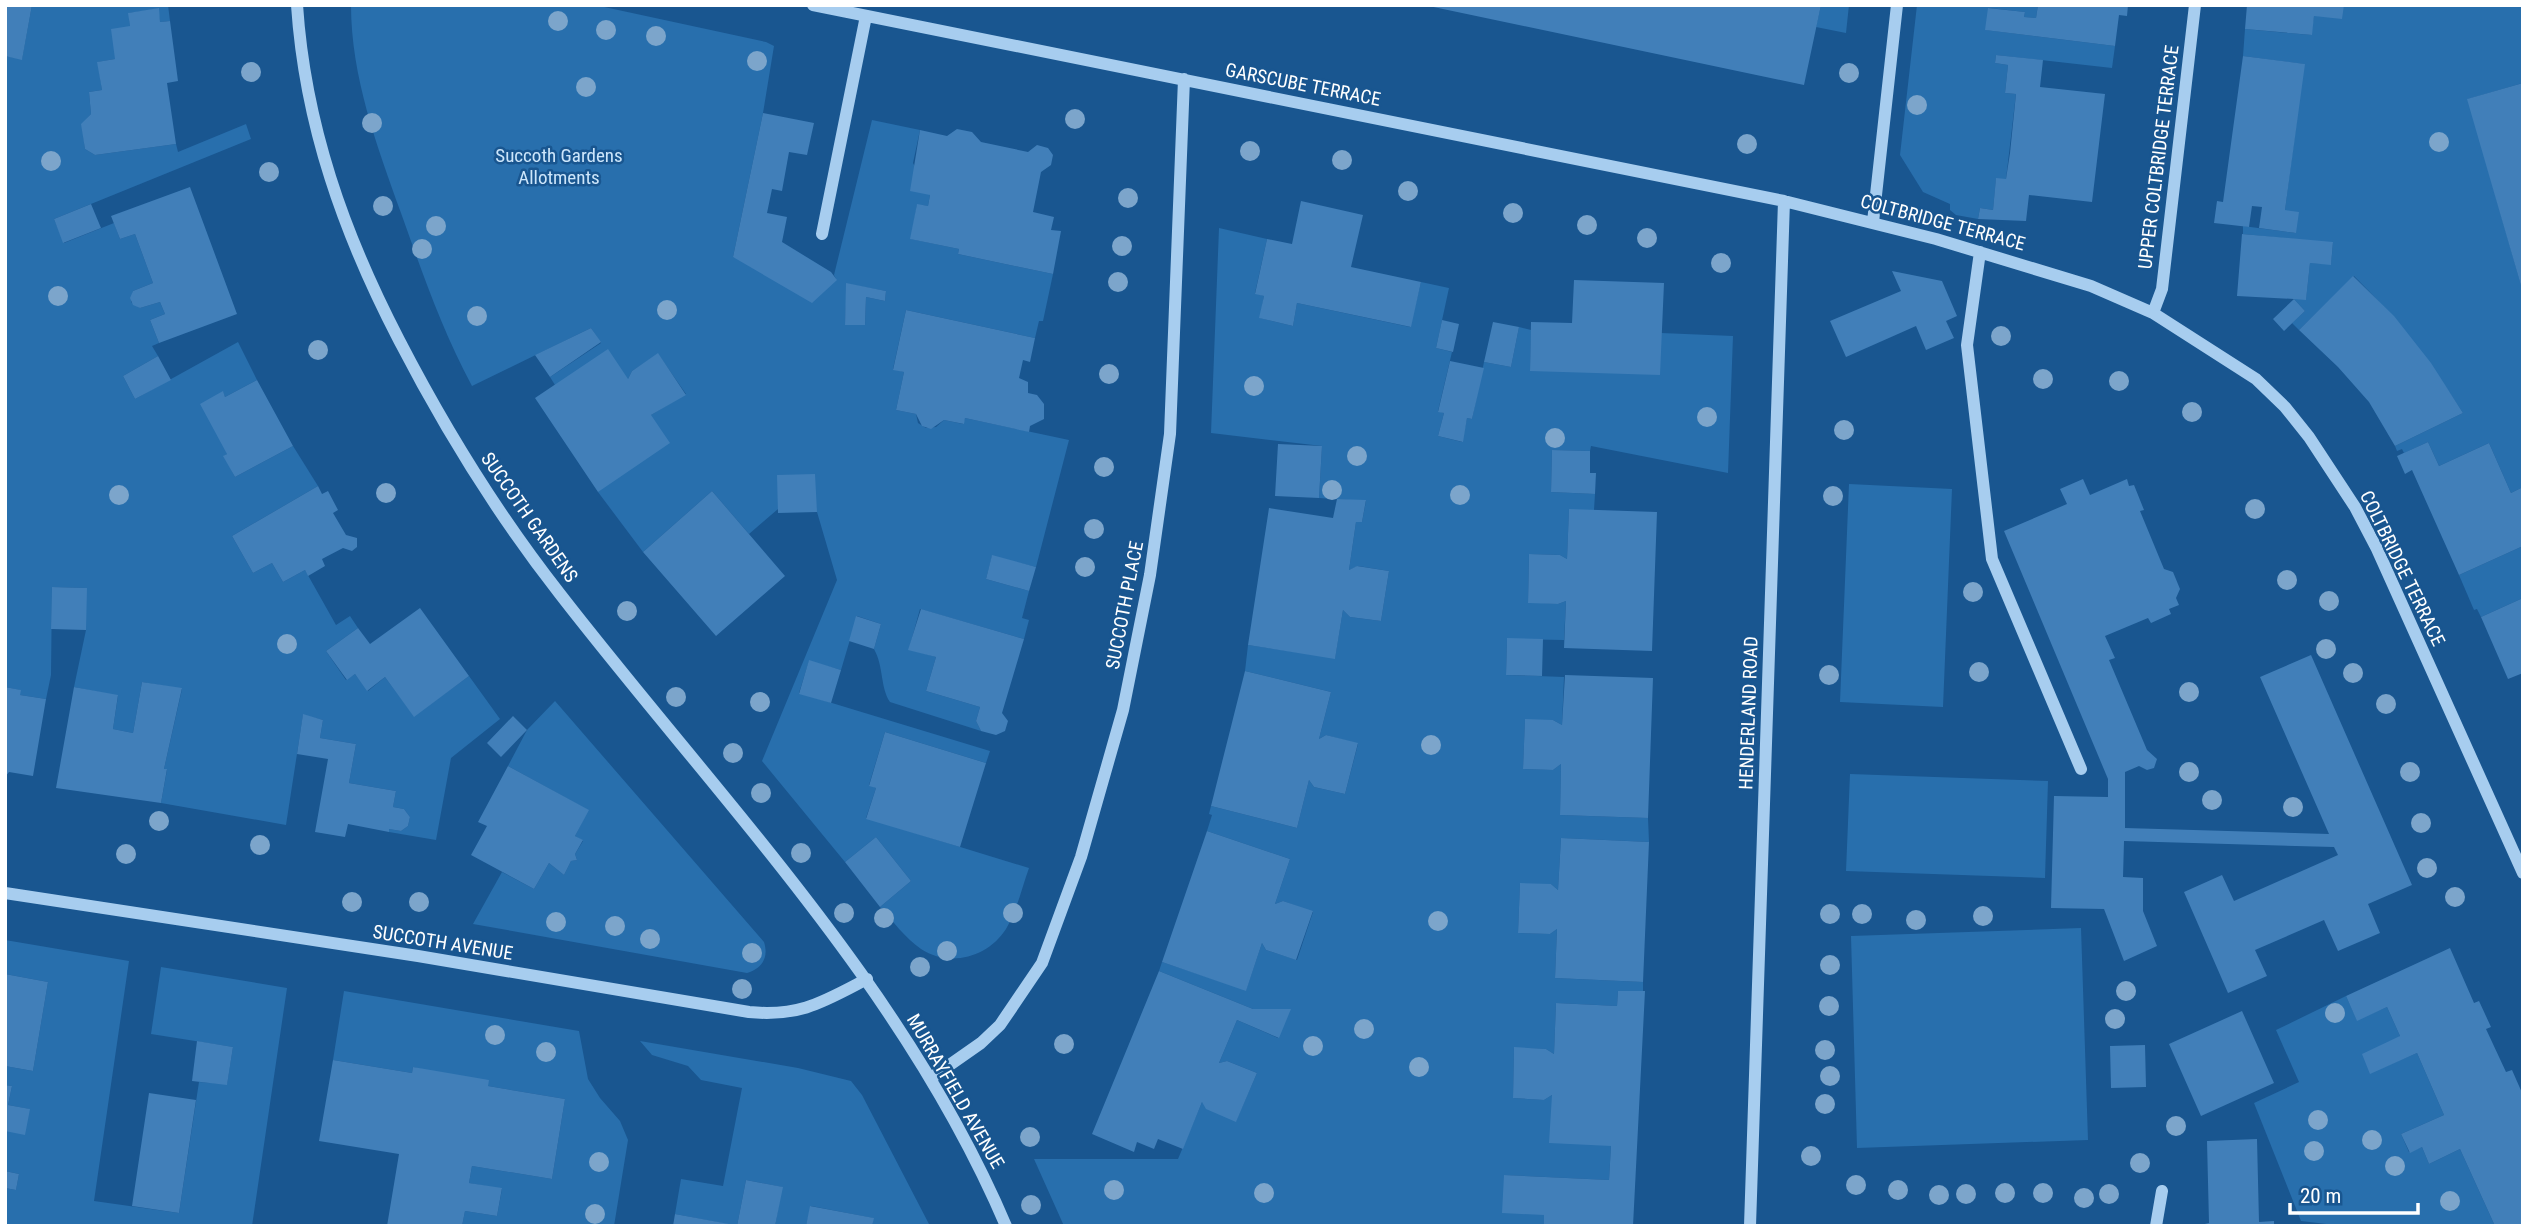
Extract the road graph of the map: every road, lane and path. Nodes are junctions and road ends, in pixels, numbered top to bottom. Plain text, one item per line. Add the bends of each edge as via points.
1 (297, 5) edge
2 (813, 5) edge
3 (1897, 5) edge
4 (2195, 5) edge
5 (866, 16) junction
6 (1184, 79) junction
7 (1784, 201) junction
8 (1873, 222) junction
9 (822, 234) dead end
10 (1980, 252) junction
11 (2153, 313) junction
12 (2081, 769) dead end
13 (2523, 873) edge
14 (5, 893) edge
15 (867, 979) junction
16 (931, 1078) junction
17 (2162, 1191) dead end
18 (1006, 1226) edge
19 (1750, 1226) edge
20 (2157, 1226) edge

1 - 15 street, SUCCOTH GARDENS via 313,119 329,178 349,237 429,398 478,480 558,592
2 - 5 street, GARSCUBE TERRACE
3 - 8 street
4 - 11 street, UPPER COLTBRIDGE TERRACE via 2162,289
5 - 6 street, GARSCUBE TERRACE
5 - 9 street
6 - 7 street, GARSCUBE TERRACE
6 - 16 street, SUCCOTH PLACE via 1170,434 1150,575 1119,723 1077,868 1042,963 1000,1025
7 - 8 street, COLTBRIDGE TERRACE
7 - 19 street, HENDERLAND ROAD
8 - 10 street, COLTBRIDGE TERRACE
10 - 11 street, COLTBRIDGE TERRACE via 2091,286
10 - 12 street via 1967,345 1992,559
11 - 13 street, COLTBRIDGE TERRACE via 2256,379 2309,437 2377,549
14 - 15 street, SUCCOTH AVENUE via 769,1014 805,1010
15 - 16 street, MURRAYFIELD AVENUE
16 - 18 street, MURRAYFIELD AVENUE
17 - 20 street

